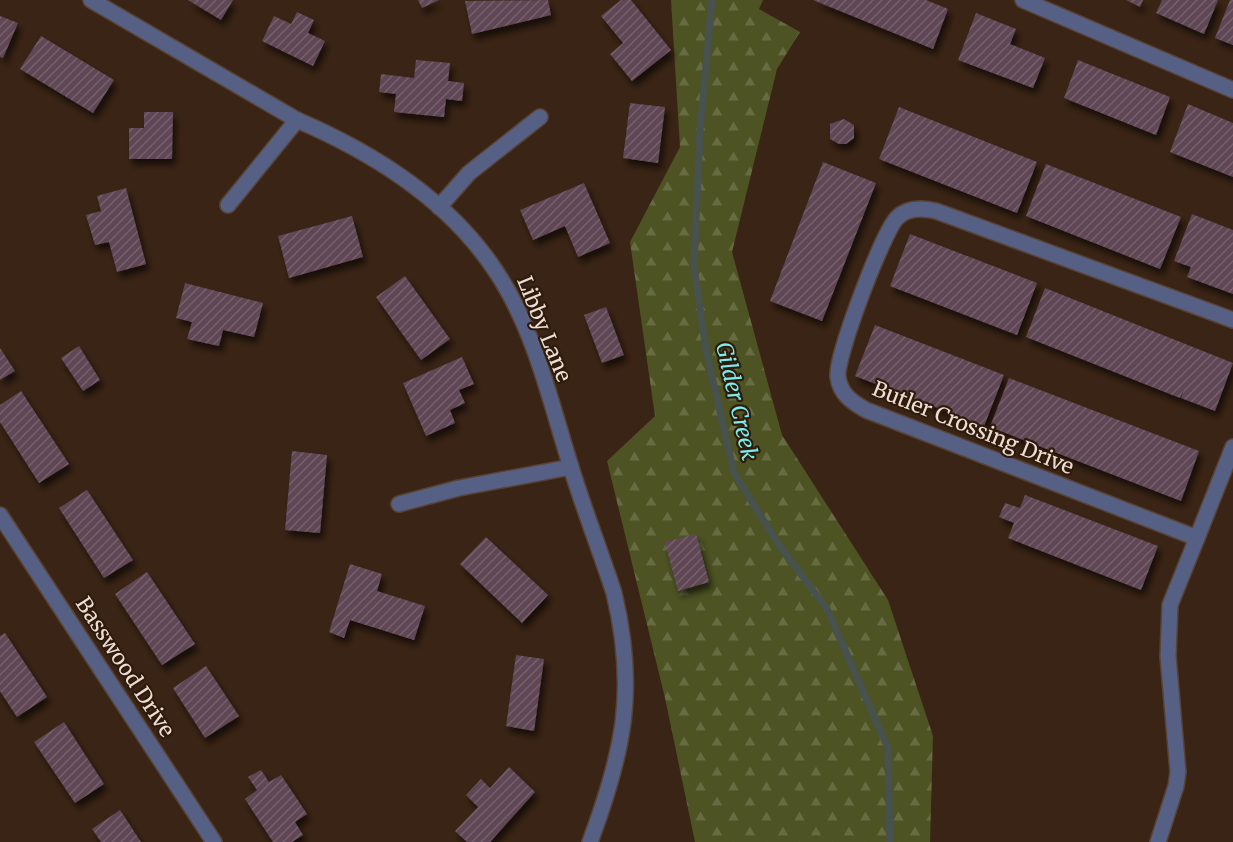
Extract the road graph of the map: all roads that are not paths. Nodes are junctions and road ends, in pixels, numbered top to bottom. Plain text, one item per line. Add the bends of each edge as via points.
1 (91, 0) edge
2 (1023, 0) edge
3 (1233, 90) edge
4 (540, 117) dead end
5 (297, 120) junction
6 (228, 205) dead end
7 (439, 207) junction
8 (1233, 320) edge
9 (1233, 447) edge
10 (571, 466) junction
11 (399, 504) dead end
12 (0, 515) edge
13 (1197, 538) junction
14 (214, 842) edge
15 (590, 842) edge
16 (1158, 842) edge

1 - 5 street, Libby Lane
2 - 3 street
4 - 7 street via 468,173
5 - 6 street
5 - 7 street, Libby Lane via 363,152
7 - 10 street, Libby Lane via 481,250 512,297
8 - 13 street, Butler Crossing Drive via 936,211 910,210 898,217 886,236 837,370 843,392 866,410
9 - 13 street
10 - 11 street
10 - 15 street, Libby Lane via 614,593 627,671 618,757
12 - 14 street, Basswood Drive
13 - 16 street via 1170,605 1168,656 1178,772

